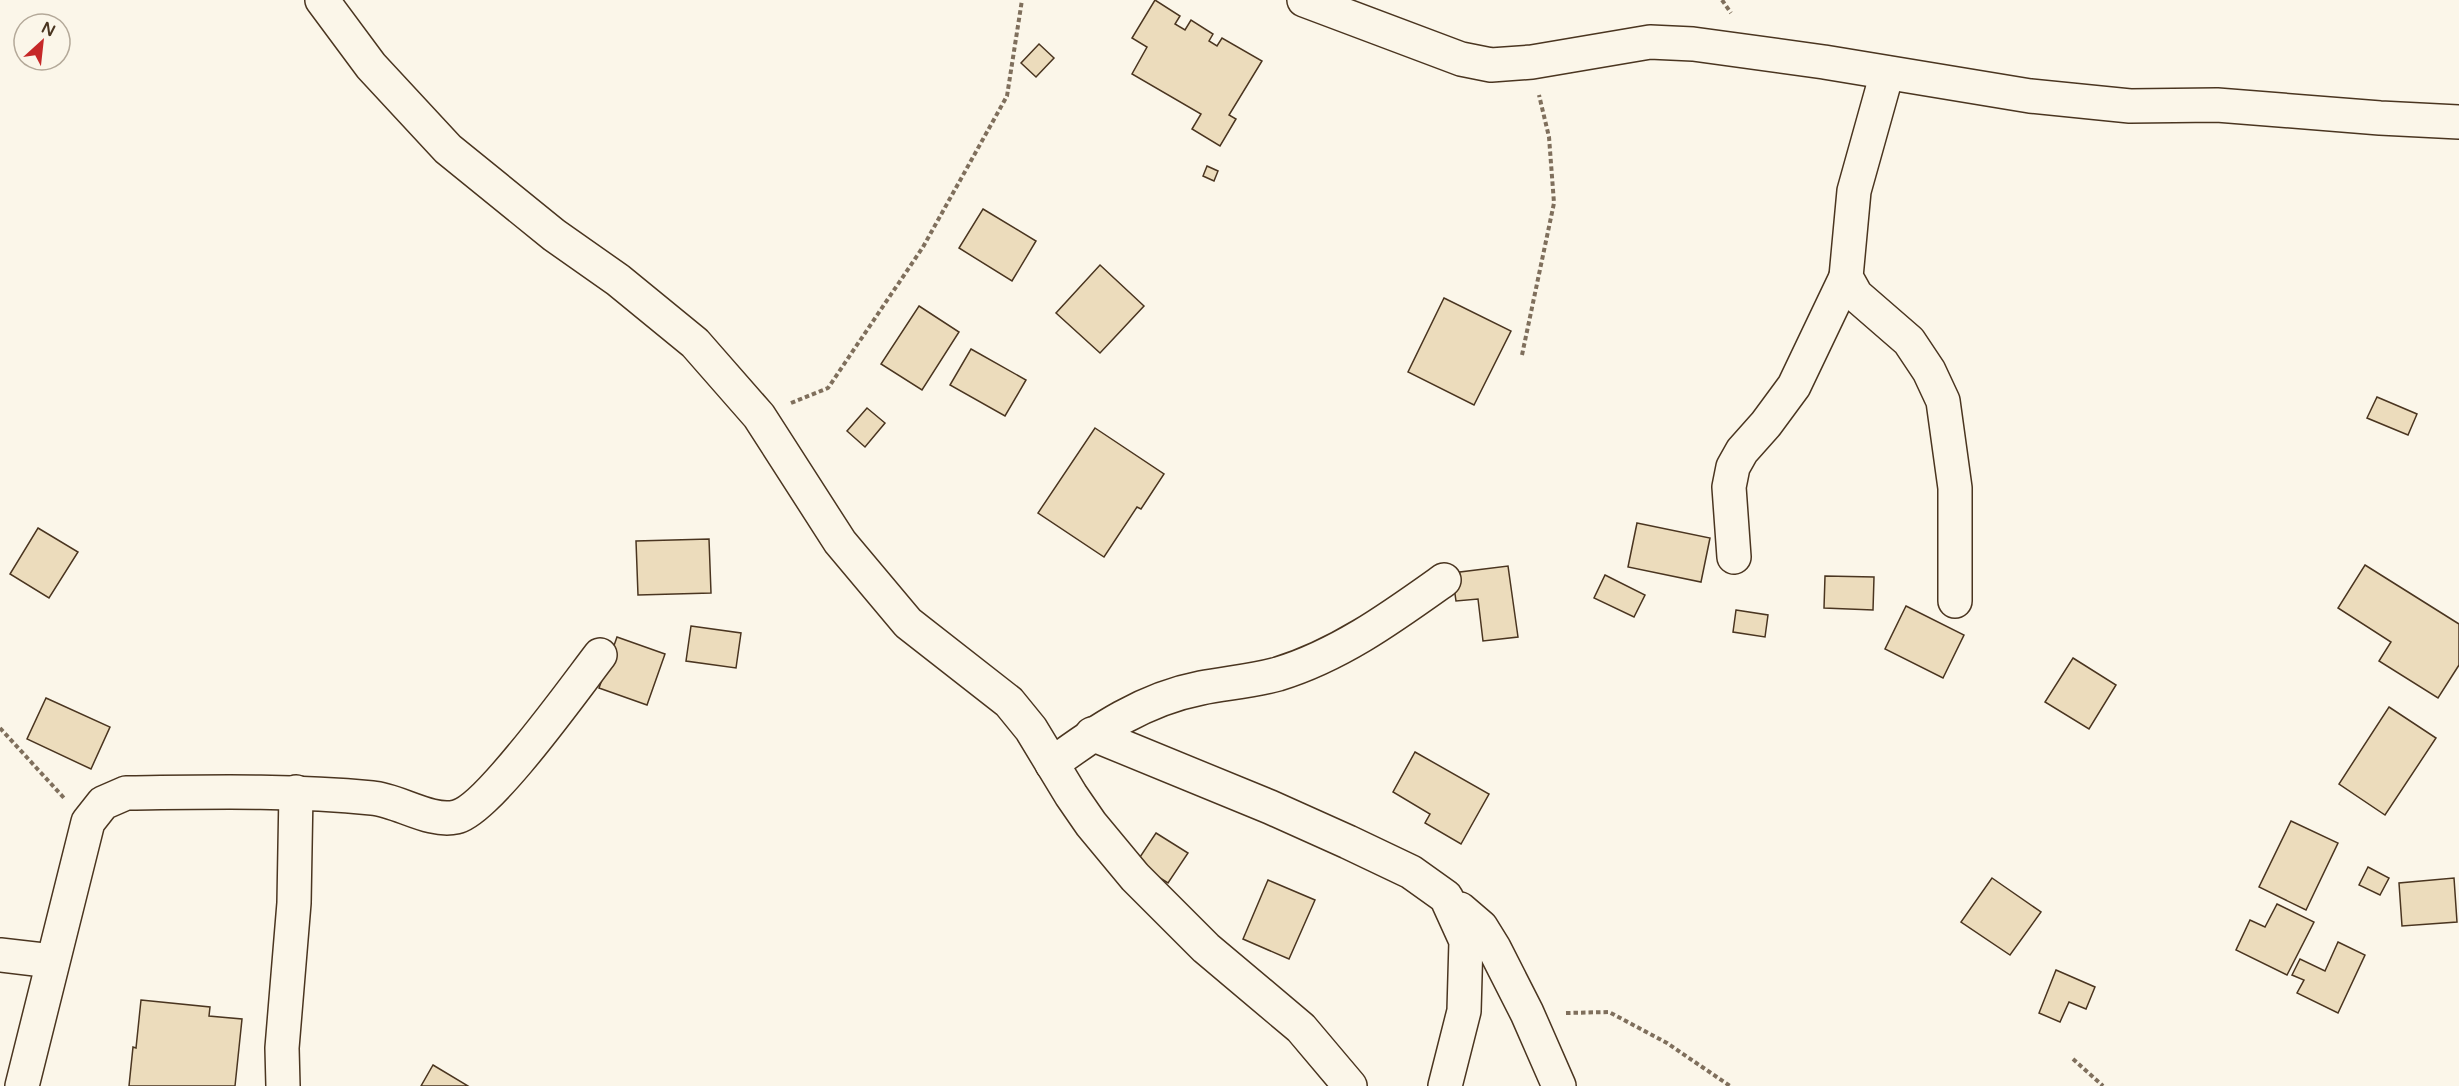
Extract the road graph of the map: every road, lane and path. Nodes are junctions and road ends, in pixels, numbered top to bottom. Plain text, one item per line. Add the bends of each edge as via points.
1 (322, 0) edge
2 (1022, 0) edge
3 (1305, 0) edge
4 (1532, 62) junction
5 (1887, 74) junction
6 (2459, 122) edge
7 (1846, 278) junction
8 (1522, 355) dead end
9 (759, 416) junction
10 (1734, 557) dead end
11 (1444, 580) dead end
12 (1955, 601) dead end
13 (600, 655) dead end
14 (0, 728) edge
15 (1092, 734) junction
16 (1052, 764) junction
17 (297, 792) junction
18 (88, 822) junction
19 (1446, 897) junction
20 (0, 955) edge
21 (52, 961) junction
22 (1527, 1013) junction
23 (2073, 1059) dead end
24 (22, 1086) edge
25 (283, 1086) edge
26 (1350, 1086) edge
27 (1444, 1086) edge
28 (1559, 1086) edge
29 (1730, 1086) edge
30 (2103, 1086) edge

1 - 9 street via 371,66 448,149 695,343
2 - 9 path via 1007,96 923,248 828,388
3 - 4 street via 1461,59 1491,65
4 - 5 street via 1650,42 1755,51
4 - 8 path via 1549,137 1554,202
5 - 6 street via 2030,96 2130,106 2217,105
5 - 7 street via 1854,191
7 - 10 street via 1794,386 1733,467 1729,487
7 - 12 street via 1856,296 1909,341 1943,401 1955,488
9 - 16 street via 840,542 908,623 1009,702
11 - 15 street via 1386,622 1335,652 1277,674 1158,700
13 - 17 street via 506,775 481,803 456,817 433,816 376,798
14 - 18 path
15 - 16 street
15 - 19 street via 1348,842 1411,872
16 - 26 street via 1091,824 1135,877 1206,948 1301,1028
17 - 18 street via 126,793 103,803
17 - 25 street
18 - 21 street
19 - 22 street via 1481,927
19 - 27 street via 1466,941 1464,1011
20 - 21 street
21 - 24 street
22 - 28 street
22 - 29 path via 1609,1012 1667,1043
23 - 30 path

